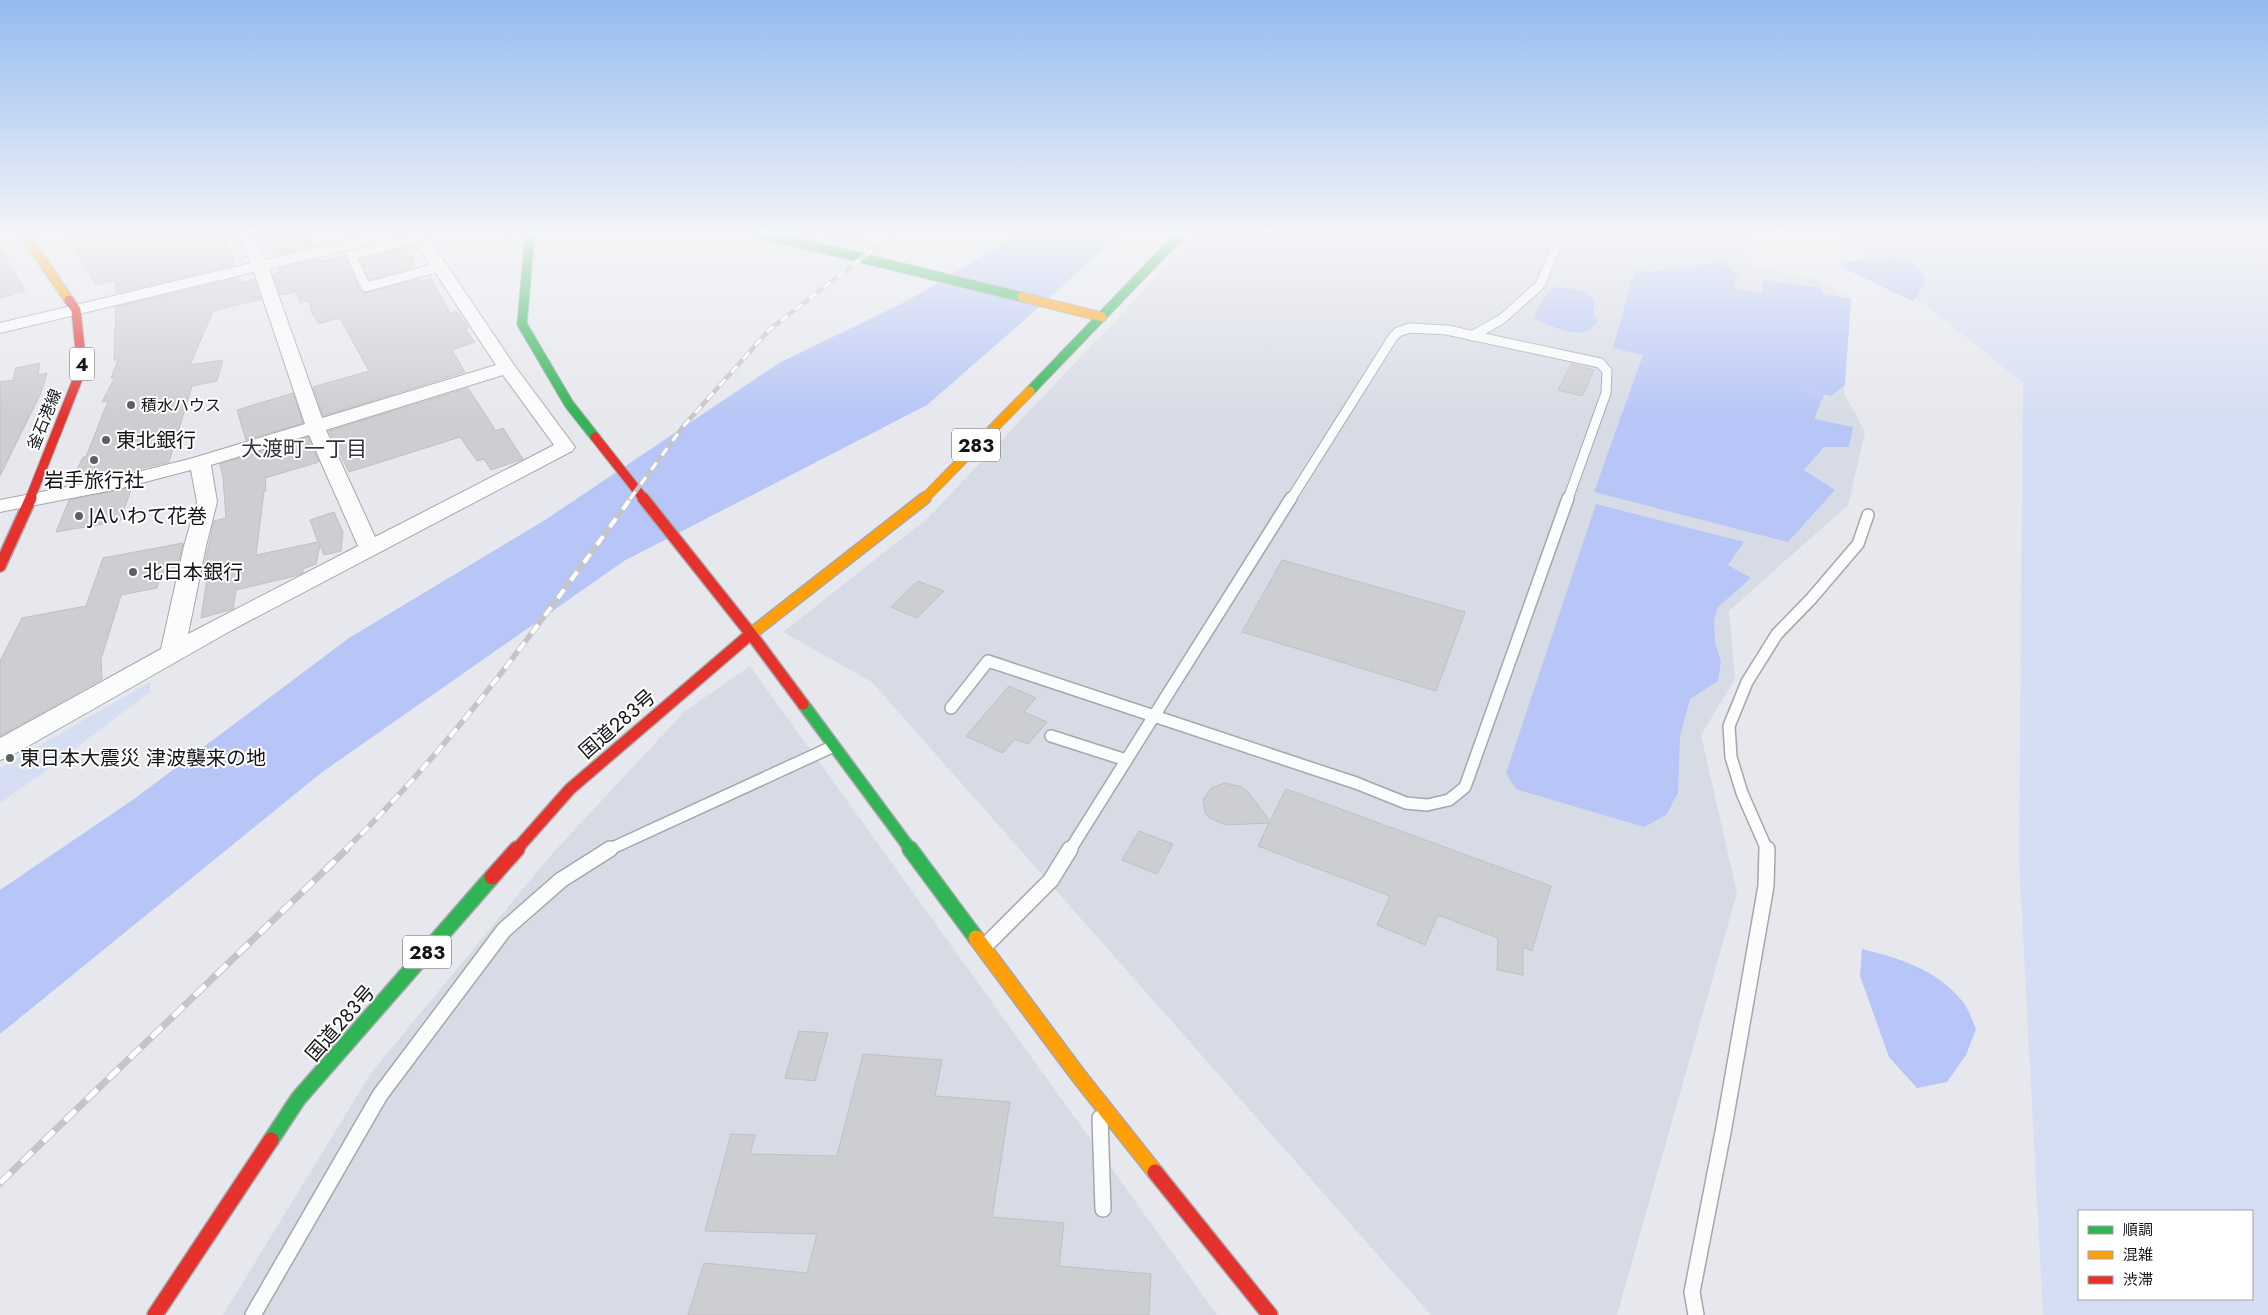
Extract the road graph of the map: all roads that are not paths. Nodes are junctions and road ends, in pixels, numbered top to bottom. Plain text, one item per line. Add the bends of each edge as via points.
1 (66, 295) edge
2 (137, 295) edge
3 (270, 295) edge
4 (459, 295) edge
5 (525, 295) edge
6 (1016, 295) edge
7 (1123, 295) edge
8 (1528, 295) edge
9 (76, 310) junction
10 (1102, 317) junction
11 (0, 328) edge
12 (1472, 336) junction
13 (507, 368) junction
14 (315, 426) junction
15 (200, 462) junction
16 (30, 500) junction
17 (0, 506) edge
18 (1868, 516) dead end
19 (370, 549) junction
20 (0, 566) edge
21 (751, 634) junction
22 (172, 653) junction
23 (951, 708) dead end
24 (1154, 716) junction
25 (1051, 736) dead end
26 (835, 745) junction
27 (0, 750) edge
28 (1126, 760) junction
29 (984, 947) junction
30 (1100, 1101) junction
31 (1103, 1209) dead end
32 (155, 1315) edge
33 (254, 1315) edge
34 (1270, 1315) edge
35 (1696, 1315) edge

1 - 9 main road, 釜石港線 / 4
2 - 9 street
3 - 14 street
4 - 13 street
5 - 21 main road via 522,324 569,404
6 - 10 main road
7 - 10 main road, 国道283号 / 283
8 - 12 lane via 1502,319
9 - 11 street
9 - 16 main road, 釜石港線 / 4 via 82,368
10 - 21 main road, 国道283号 / 283 via 920,503
12 - 24 lane via 1427,328 1404,330 1393,337
12 - 24 lane via 1600,363 1607,371 1607,380 1602,402 1465,787 1449,800 1427,805 1406,803 1356,783
13 - 14 street
13 - 19 street via 565,447
14 - 15 street
14 - 19 street
15 - 16 street via 118,483
15 - 22 street via 207,502
16 - 17 street
16 - 20 main road, 釜石港線 / 4
18 - 35 lane via 1858,544 1777,634 1747,682 1729,726 1731,757 1742,793 1768,847 1766,886 1692,1292
19 - 22 street
21 - 26 main road
21 - 32 main road, 国道283号 / 283 via 570,789 298,1099
22 - 27 street
23 - 24 lane via 988,661
24 - 28 lane
25 - 28 lane
26 - 29 main road
26 - 33 lane via 618,844 561,880 504,930 380,1095
28 - 29 lane via 1051,880
29 - 30 main road
30 - 31 lane
30 - 34 main road

